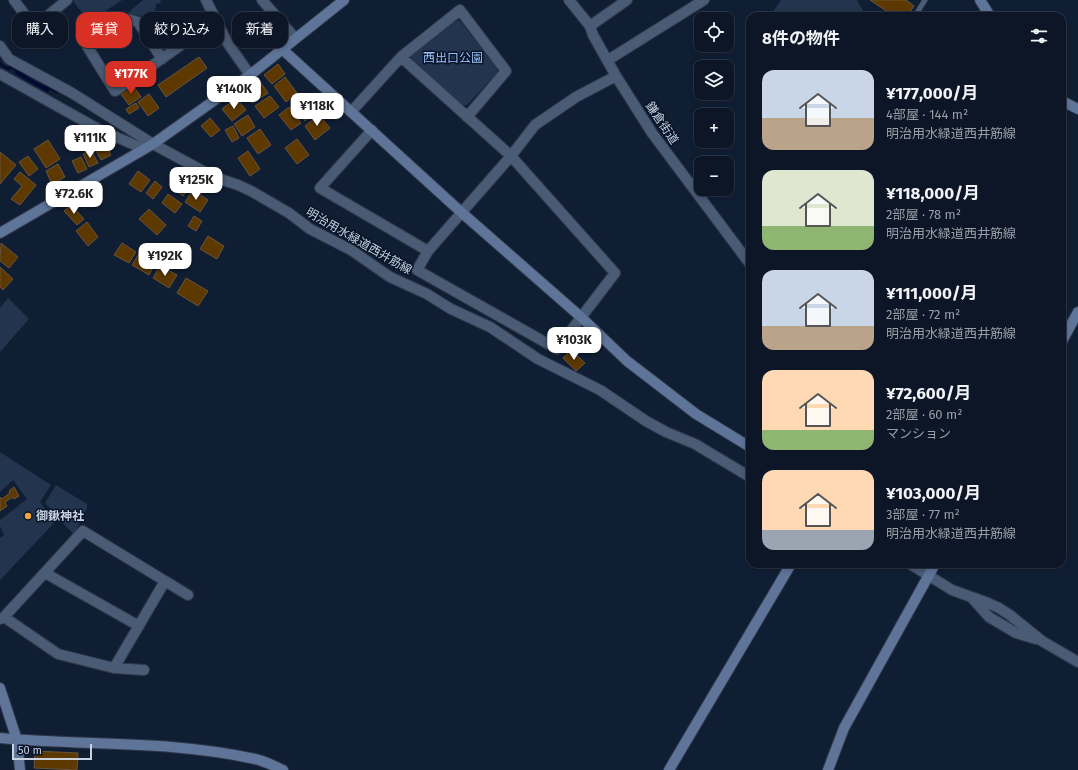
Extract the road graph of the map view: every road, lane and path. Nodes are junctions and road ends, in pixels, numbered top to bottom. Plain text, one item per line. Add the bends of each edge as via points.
1 (14, 0) edge
2 (67, 0) edge
3 (206, 0) edge
4 (262, 0) edge
5 (344, 0) edge
6 (569, 0) edge
7 (627, 0) edge
8 (704, 0) edge
9 (924, 0) edge
10 (980, 0) edge
11 (212, 12) edge
12 (917, 12) edge
13 (988, 12) edge
14 (590, 26) junction
15 (224, 36) edge
16 (295, 38) junction
17 (0, 46) edge
18 (177, 48) edge
19 (282, 49) junction
20 (401, 57) junction
21 (162, 59) junction
22 (608, 60) junction
23 (0, 74) edge
24 (250, 75) junction
25 (616, 76) junction
26 (1066, 103) edge
27 (1078, 110) edge
28 (351, 112) junction
29 (467, 117) junction
30 (372, 130) junction
31 (149, 146) junction
32 (510, 156) junction
33 (461, 212) junction
34 (0, 233) edge
35 (428, 251) junction
36 (746, 260) edge
37 (1078, 312) edge
38 (582, 318) junction
39 (1066, 334) edge
40 (746, 445) edge
41 (746, 475) edge
42 (789, 568) edge
43 (917, 568) edge
44 (933, 568) edge
45 (45, 573) junction
46 (929, 575) junction
47 (165, 581) junction
48 (188, 595) dead end
49 (2, 618) edge
50 (139, 626) junction
51 (1078, 662) edge
52 (114, 668) junction
53 (144, 670) dead end
54 (0, 688) edge
55 (0, 738) edge
56 (18, 740) junction
57 (20, 770) edge
58 (283, 770) edge
59 (668, 770) edge
60 (828, 770) edge

1 - 2 street via 34,27
3 - 11 street
4 - 16 street
5 - 16 street
6 - 14 street, 鎌倉街道
7 - 14 street
8 - 22 street
9 - 12 lane
10 - 13 street
14 - 22 street, 鎌倉街道
15 - 24 street
16 - 19 street
17 - 31 street, 明治用水緑道西井筋線 via 9,59 72,93
18 - 21 street
19 - 24 street
19 - 28 street
20 - 28 street
20 - 29 street
20 - 29 street via 460,10 506,71
21 - 21 street via 115,91 87,46 128,19 138,22
22 - 25 street, 鎌倉街道
23 - 31 street via 100,130
24 - 31 street
25 - 32 street via 576,97 535,125
25 - 36 street, 鎌倉街道 via 652,133
26 - 27 street
28 - 30 street
29 - 32 street
30 - 33 street
30 - 35 street via 320,188
31 - 34 street
31 - 41 street, 明治用水緑道西井筋線 via 251,192 289,213 310,229 351,250 390,277 490,327 538,359 600,390 646,421 695,444
32 - 33 street
32 - 38 street via 615,273
33 - 35 street
33 - 38 street
35 - 38 street via 417,270 557,350
37 - 39 street
38 - 40 street via 626,361 659,387 696,414
42 - 59 street
43 - 46 street
44 - 46 street
45 - 47 street via 83,531
45 - 49 street
45 - 50 street
46 - 51 street via 952,590 988,603 1010,615 1042,641
46 - 60 street via 844,728
47 - 48 street
47 - 50 street
49 - 52 street via 58,654
50 - 52 street
52 - 53 street
54 - 56 street
55 - 56 street
56 - 57 street
56 - 58 street via 139,744 203,750 256,760

